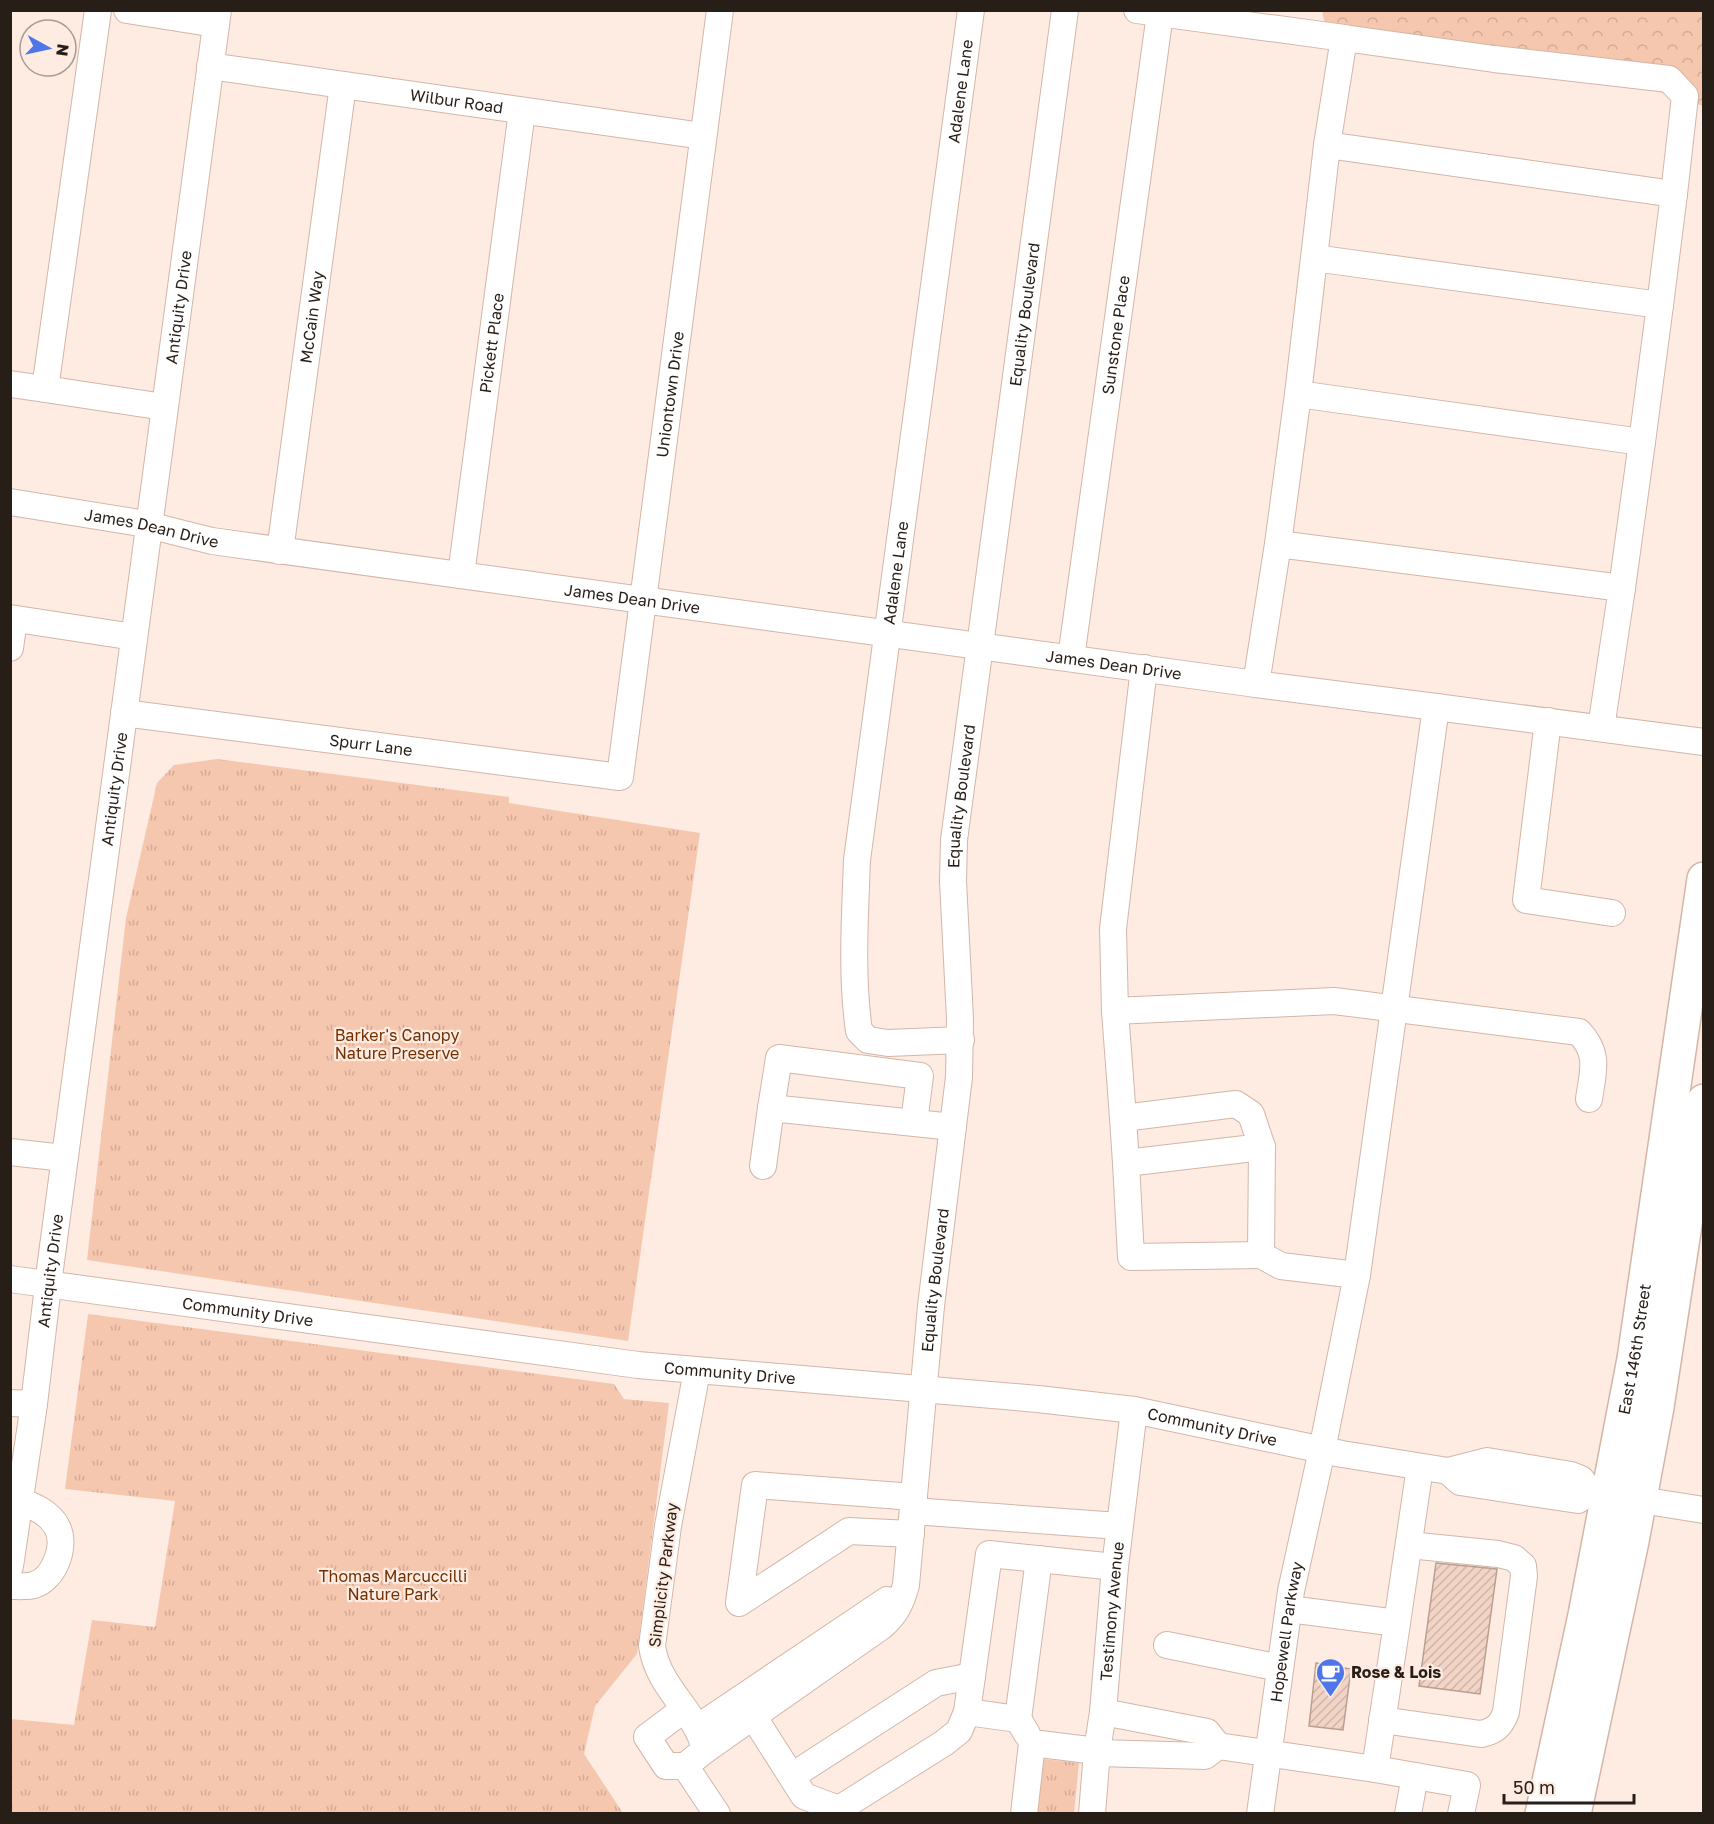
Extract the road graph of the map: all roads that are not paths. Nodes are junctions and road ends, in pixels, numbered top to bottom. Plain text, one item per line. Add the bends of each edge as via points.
1 (98, 10) edge
2 (127, 10) edge
3 (720, 10) edge
4 (971, 10) edge
5 (1065, 10) edge
6 (1148, 12) edge
7 (217, 17) edge
8 (1344, 38) junction
9 (210, 66) junction
10 (343, 85) junction
11 (522, 111) junction
12 (703, 136) junction
13 (1327, 145) junction
14 (1674, 194) junction
15 (1314, 258) junction
16 (1660, 305) junction
17 (10, 384) edge
18 (45, 389) junction
19 (1298, 394) junction
20 (164, 407) junction
21 (1642, 442) junction
22 (10, 502) edge
23 (148, 525) junction
24 (1278, 544) junction
25 (280, 551) junction
26 (461, 576) junction
27 (1622, 588) junction
28 (642, 600) junction
29 (12, 618) edge
30 (887, 633) junction
31 (134, 637) junction
32 (980, 645) junction
33 (10, 648) edge
34 (1071, 658) junction
35 (1144, 668) junction
36 (1256, 684) junction
37 (1436, 707) junction
38 (124, 712) junction
39 (1548, 721) junction
40 (1601, 728) junction
41 (1704, 742) edge
42 (620, 777) joint
43 (1704, 879) edge
44 (1612, 913) dead end
45 (1395, 1008) junction
46 (1115, 1011) junction
47 (961, 1040) junction
48 (1589, 1099) dead end
49 (1704, 1101) edge
50 (771, 1108) junction
51 (1123, 1118) junction
52 (914, 1122) junction
53 (952, 1126) junction
54 (1262, 1147) junction
55 (10, 1152) edge
56 (64, 1158) junction
57 (1125, 1163) junction
58 (763, 1166) dead end
59 (1261, 1254) junction
60 (1358, 1275) junction
61 (10, 1280) edge
62 (48, 1284) junction
63 (697, 1371) junction
64 (924, 1390) junction
65 (22, 1403) edge
66 (1134, 1410) junction
67 (1322, 1450) junction
68 (1420, 1467) junction
69 (1613, 1496) junction
70 (20, 1501) junction
71 (1704, 1510) edge
72 (913, 1514) junction
73 (1119, 1526) junction
74 (1409, 1545) junction
75 (1039, 1559) junction
76 (10, 1566) edge
77 (1115, 1567) junction
78 (906, 1585) junction
79 (10, 1586) edge
80 (1289, 1610) junction
81 (1397, 1623) junction
82 (1167, 1645) dead end
83 (1280, 1668) junction
84 (972, 1676) junction
85 (967, 1712) junction
86 (1103, 1712) junction
87 (753, 1716) junction
88 (1018, 1719) junction
89 (1382, 1720) junction
90 (695, 1729) junction
91 (1032, 1743) junction
92 (1218, 1746) junction
93 (1097, 1752) junction
94 (1270, 1752) junction
95 (685, 1766) junction
96 (1375, 1769) junction
97 (792, 1776) junction
98 (1415, 1776) junction
99 (840, 1811) edge
100 (717, 1814) edge
101 (1024, 1814) edge
102 (1092, 1814) edge
103 (1260, 1814) edge
104 (1408, 1814) edge
105 (1461, 1814) edge
106 (1542, 1814) edge
107 (1574, 1814) edge

1 - 18 street
2 - 7 street
3 - 12 street, Uniontown Drive
4 - 30 street, Adalene Lane
5 - 32 street, Equality Boulevard
6 - 8 street
6 - 34 street, Sunstone Place
7 - 9 street, Antiquity Drive
8 - 13 street
8 - 14 street via 1669,79 1685,96
9 - 10 street, Wilbur Road
9 - 20 street, Antiquity Drive
10 - 11 street, Wilbur Road
10 - 25 street, McCain Way
11 - 12 street, Wilbur Road
11 - 26 street, Pickett Place
12 - 28 street, Uniontown Drive
13 - 14 street
13 - 15 street
14 - 16 street
15 - 16 street
15 - 19 street
16 - 21 street
17 - 18 street
18 - 20 street
19 - 21 street
19 - 24 street
20 - 23 street, Antiquity Drive
21 - 27 street
22 - 23 street, James Dean Drive
23 - 25 street, James Dean Drive via 212,542
23 - 31 street, Antiquity Drive
24 - 27 street
24 - 36 street
25 - 26 street, James Dean Drive
26 - 28 street, James Dean Drive
27 - 40 street
28 - 30 street, James Dean Drive
28 - 42 street, Uniontown Drive
29 - 31 street
29 - 33 street
30 - 32 street, James Dean Drive
30 - 47 street, Adalene Lane via 857,860 855,980 859,1030 868,1040 888,1043
31 - 38 street, Antiquity Drive
32 - 34 street, James Dean Drive
32 - 47 street, Equality Boulevard via 954,840
34 - 35 street, James Dean Drive
35 - 36 street, James Dean Drive
35 - 46 street via 1113,929
36 - 37 street, James Dean Drive
37 - 39 street, James Dean Drive
37 - 45 street, Hopewell Parkway
38 - 42 street, Spurr Lane
38 - 56 street, Antiquity Drive
39 - 40 street, James Dean Drive
39 - 44 street via 1526,900
40 - 41 street, James Dean Drive
43 - 69 main road, East 146th Street
45 - 46 street via 1334,1001
45 - 48 street via 1579,1032 1588,1041 1594,1058
45 - 60 street, Hopewell Parkway
46 - 51 street
47 - 53 street, Equality Boulevard
49 - 69 main road, East 146th Street via 1661,1384
50 - 52 street
50 - 52 street via 779,1058 920,1076
50 - 58 street
51 - 54 street via 1236,1104 1251,1114
51 - 57 street
52 - 53 street
53 - 64 street, Equality Boulevard
54 - 57 street
54 - 59 street
55 - 56 street
56 - 62 street, Antiquity Drive
57 - 59 street via 1131,1257
59 - 60 street via 1281,1266
60 - 67 street, Hopewell Parkway
61 - 62 street, Community Drive
62 - 63 street, Community Drive
62 - 65 street, Antiquity Drive
63 - 64 street, Community Drive
63 - 90 street, Simplicity Parkway via 675,1482 652,1636 657,1667
64 - 66 street, Community Drive
64 - 72 street, Equality Boulevard
65 - 70 street, Antiquity Drive
66 - 67 street, Community Drive
66 - 73 street, Testimony Avenue
67 - 68 street, Community Drive
67 - 80 street, Hopewell Parkway
68 - 69 street, Community Drive via 1448,1471 1487,1461 1571,1475
68 - 74 street
69 - 71 street
69 - 106 main road, East 146th Street
69 - 107 main road, East 146th Street
70 - 76 street, Antiquity Drive
70 - 79 street via 37,1507 58,1527 59,1552 57,1563 43,1581 33,1586
72 - 72 street via 755,1485 739,1603 849,1531
72 - 73 street
72 - 78 street, Equality Boulevard
73 - 77 street, Testimony Avenue
74 - 81 street
74 - 89 street via 1498,1554 1514,1558 1523,1566 1505,1715 1493,1731 1481,1734
75 - 77 street
75 - 84 street via 989,1554
75 - 88 street
77 - 86 street, Testimony Avenue
78 - 87 street, Equality Boulevard via 900,1605 887,1622
78 - 90 street via 878,1608
80 - 81 street
80 - 83 street, Hopewell Parkway
81 - 89 street
82 - 83 street
83 - 94 street, Hopewell Parkway
84 - 85 street
84 - 97 street via 936,1683
85 - 88 street
85 - 99 street via 959,1731 944,1743
86 - 92 street via 1207,1732
86 - 93 street, Testimony Avenue
87 - 90 street, Equality Boulevard
87 - 97 street
88 - 91 street
89 - 96 street
90 - 95 street
90 - 95 street via 647,1737 666,1766
91 - 93 street
91 - 101 street
92 - 93 street via 1205,1756
92 - 94 street
93 - 102 street, Testimony Avenue
94 - 96 street
94 - 103 street, Hopewell Parkway
95 - 100 street
96 - 98 street
97 - 99 street via 804,1796
98 - 104 street
98 - 105 street via 1467,1785

